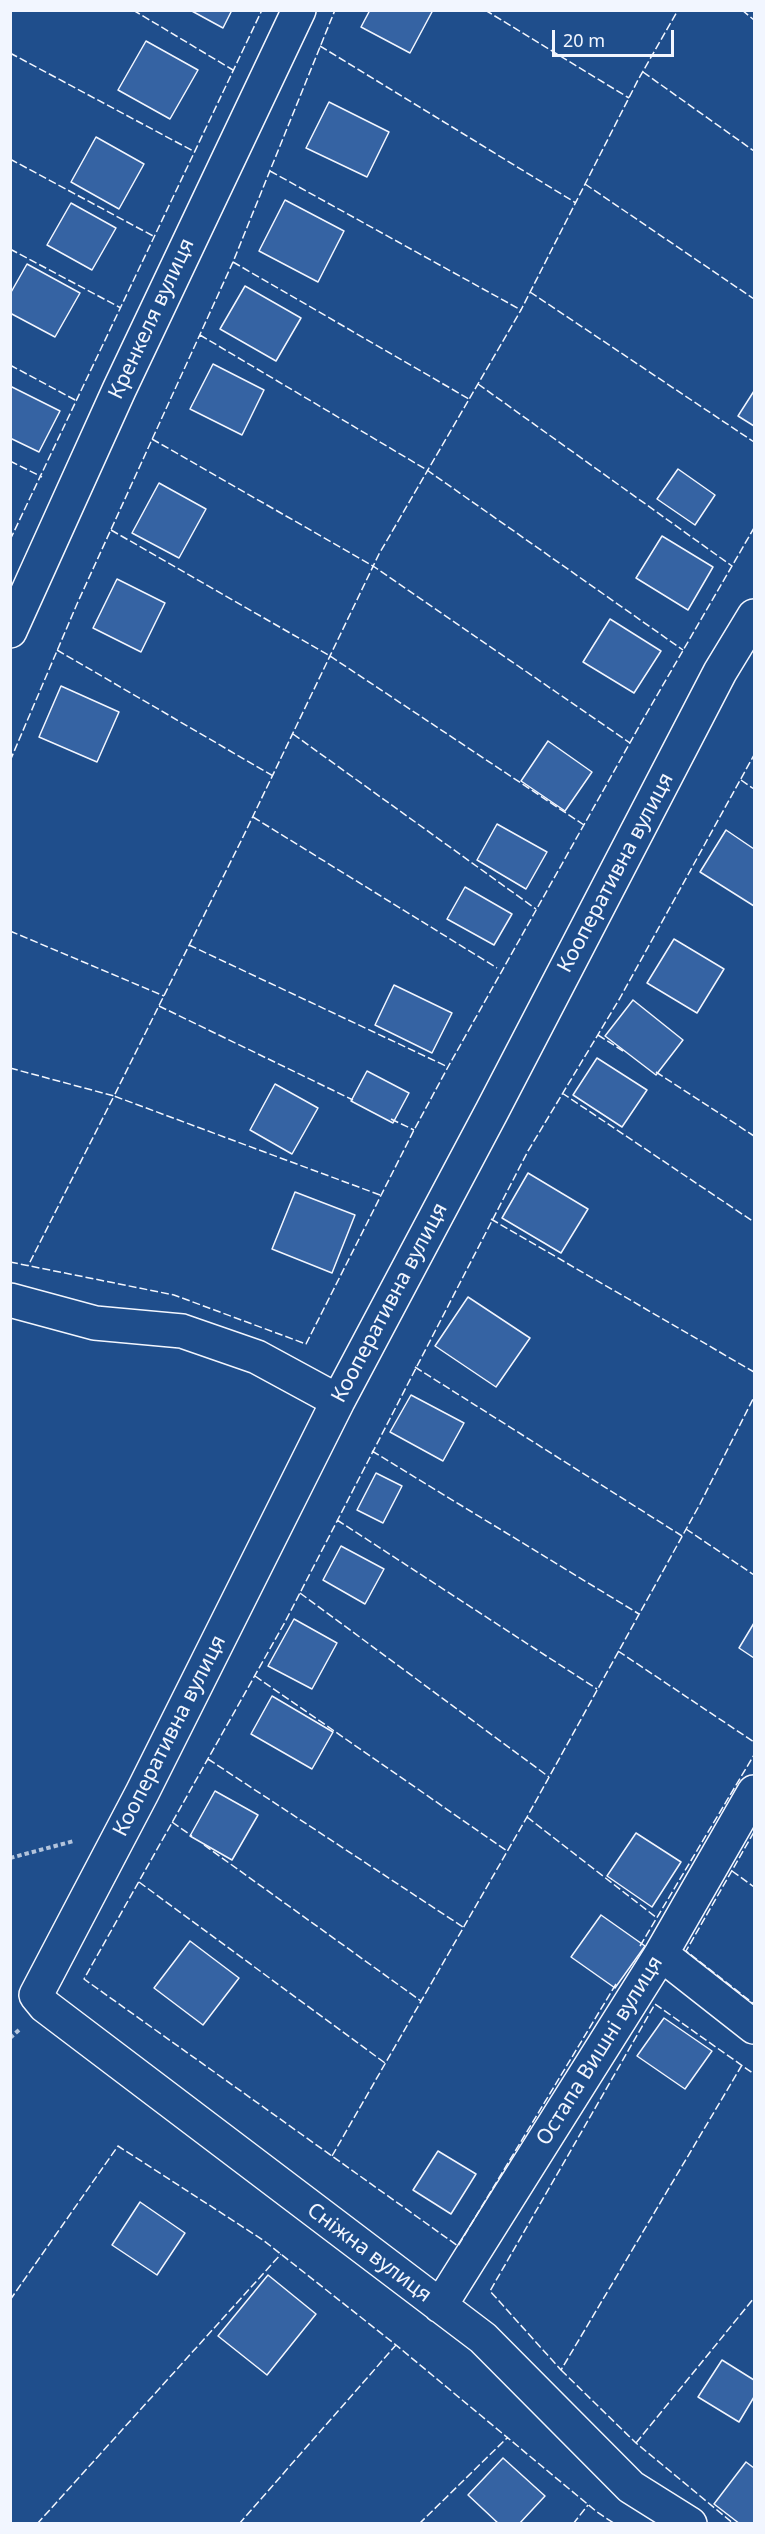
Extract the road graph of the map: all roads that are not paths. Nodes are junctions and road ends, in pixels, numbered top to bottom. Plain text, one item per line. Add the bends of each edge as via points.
1 (299, 10) edge
2 (754, 616) edge
3 (10, 631) edge
4 (10, 1300) edge
5 (338, 1401) junction
6 (754, 1792) edge
7 (661, 1954) junction
8 (36, 1995) joint
9 (754, 2027) edge
10 (440, 2306) junction
11 (690, 2523) edge

1 - 3 street, Кренкеля вулиця
2 - 5 street, Кооперативна вулиця via 720,672
4 - 5 street via 95,1323 182,1331 257,1357
5 - 8 street, Кооперативна вулиця
6 - 7 street, Остапа Вишні вулиця
7 - 9 street
7 - 10 street, Остапа Вишні вулиця
8 - 10 street, Сніжна вулиця via 45,2006
10 - 11 street, Сніжна вулиця via 483,2338 631,2487

